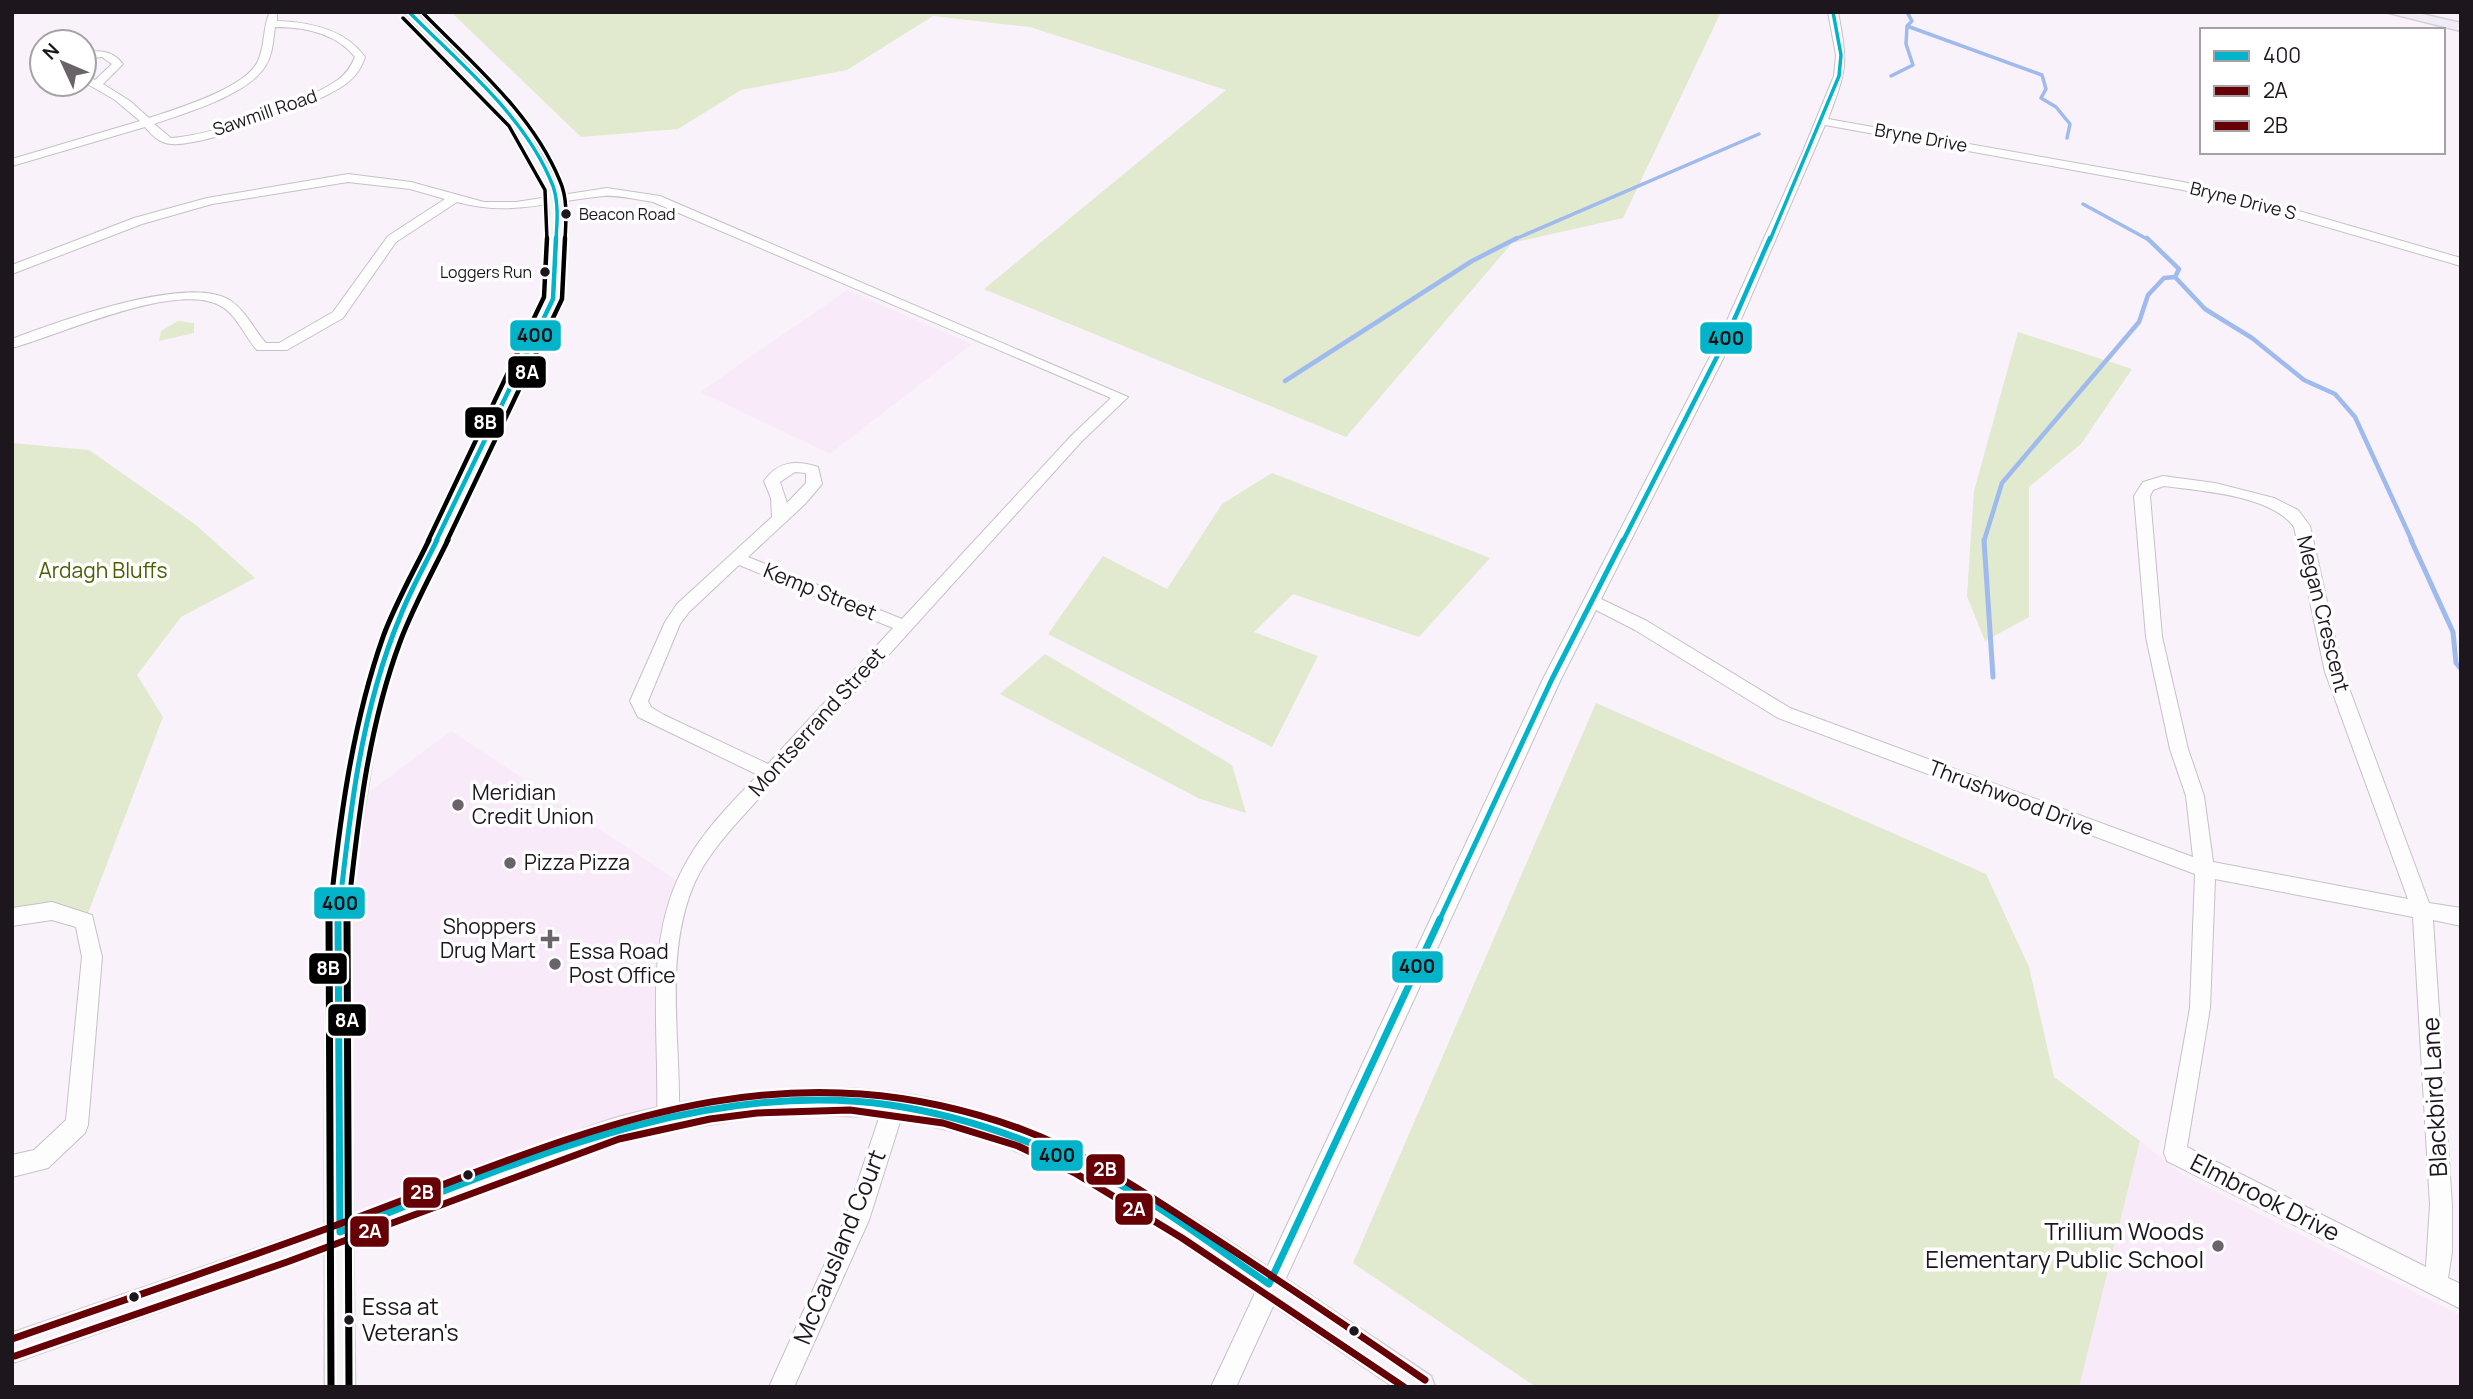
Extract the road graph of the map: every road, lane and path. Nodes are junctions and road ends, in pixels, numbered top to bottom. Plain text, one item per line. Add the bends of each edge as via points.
1 (274, 12) edge
2 (409, 12) edge
3 (1833, 12) edge
4 (2392, 12) edge
5 (2442, 12) edge
6 (2461, 16) edge
7 (270, 24) junction
8 (2461, 27) edge
9 (98, 55) edge
10 (98, 83) edge
11 (98, 85) edge
12 (146, 121) junction
13 (1822, 121) junction
14 (2021, 156) joint
15 (12, 163) edge
16 (452, 200) junction
17 (556, 200) junction
18 (2461, 262) edge
19 (12, 270) edge
20 (12, 344) edge
21 (780, 517) dead end
22 (736, 558) junction
23 (1591, 601) junction
24 (904, 626) junction
25 (771, 773) junction
26 (2205, 868) junction
27 (2422, 910) junction
28 (12, 917) edge
29 (2461, 917) edge
30 (894, 1106) junction
31 (668, 1117) junction
32 (12, 1166) edge
33 (340, 1232) junction
34 (1269, 1284) junction
35 (2435, 1284) junction
36 (2461, 1297) edge
37 (12, 1348) edge
38 (340, 1387) edge
39 (781, 1387) edge
40 (1223, 1387) edge
41 (1420, 1387) edge

1 - 7 street
2 - 17 main road via 516,121
3 - 13 street via 1841,55 1839,76
4 - 8 highway
5 - 6 highway
7 - 12 street via 262,64 249,78 214,98
7 - 12 street, Sawmill Road via 308,27 353,45 360,57 357,68 349,78 316,97 184,141 163,139
9 - 10 street via 114,58 118,64
11 - 12 street
12 - 15 street
13 - 14 street, Bryne Drive
13 - 23 street via 1723,345
14 - 18 street, Bryne Drive S via 2264,205
16 - 17 street via 500,207
16 - 19 street via 411,186 348,178 297,184 138,221
16 - 20 street via 392,240 338,315 282,347 262,347 226,303 182,295 137,304
17 - 24 street, Montserrand Street via 607,192 656,200 1121,397 1077,438
17 - 33 main road via 553,299 399,618 368,718 337,928
21 - 22 street
22 - 24 street, Kemp Street
22 - 25 street via 673,622 639,701 644,712 658,720
23 - 26 street, Thrushwood Drive via 1624,614 1728,683 1784,713
23 - 34 street
24 - 25 street, Montserrand Street
25 - 31 street, Montserrand Street via 727,821 684,885 669,952
26 - 27 street, Thrushwood Drive
26 - 27 street, Megan Crescent via 2195,796 2179,749 2154,637 2142,496 2148,485 2163,481 2258,497 2283,507 2302,526 2334,672
26 - 35 street, Elmbrook Drive via 2200,1008 2175,1153
27 - 29 street, Thrushwood Drive
27 - 35 street, Blackbird Lane via 2441,1205
28 - 32 street via 52,911 85,921 92,957 77,1125 40,1160
30 - 31 main road via 766,1101
30 - 34 main road via 991,1127 1088,1168
30 - 39 street, McCausland Court via 857,1220
31 - 33 main road via 530,1161
33 - 37 main road
33 - 38 main road
34 - 40 street
34 - 41 main road
35 - 36 street, Elmbrook Drive

